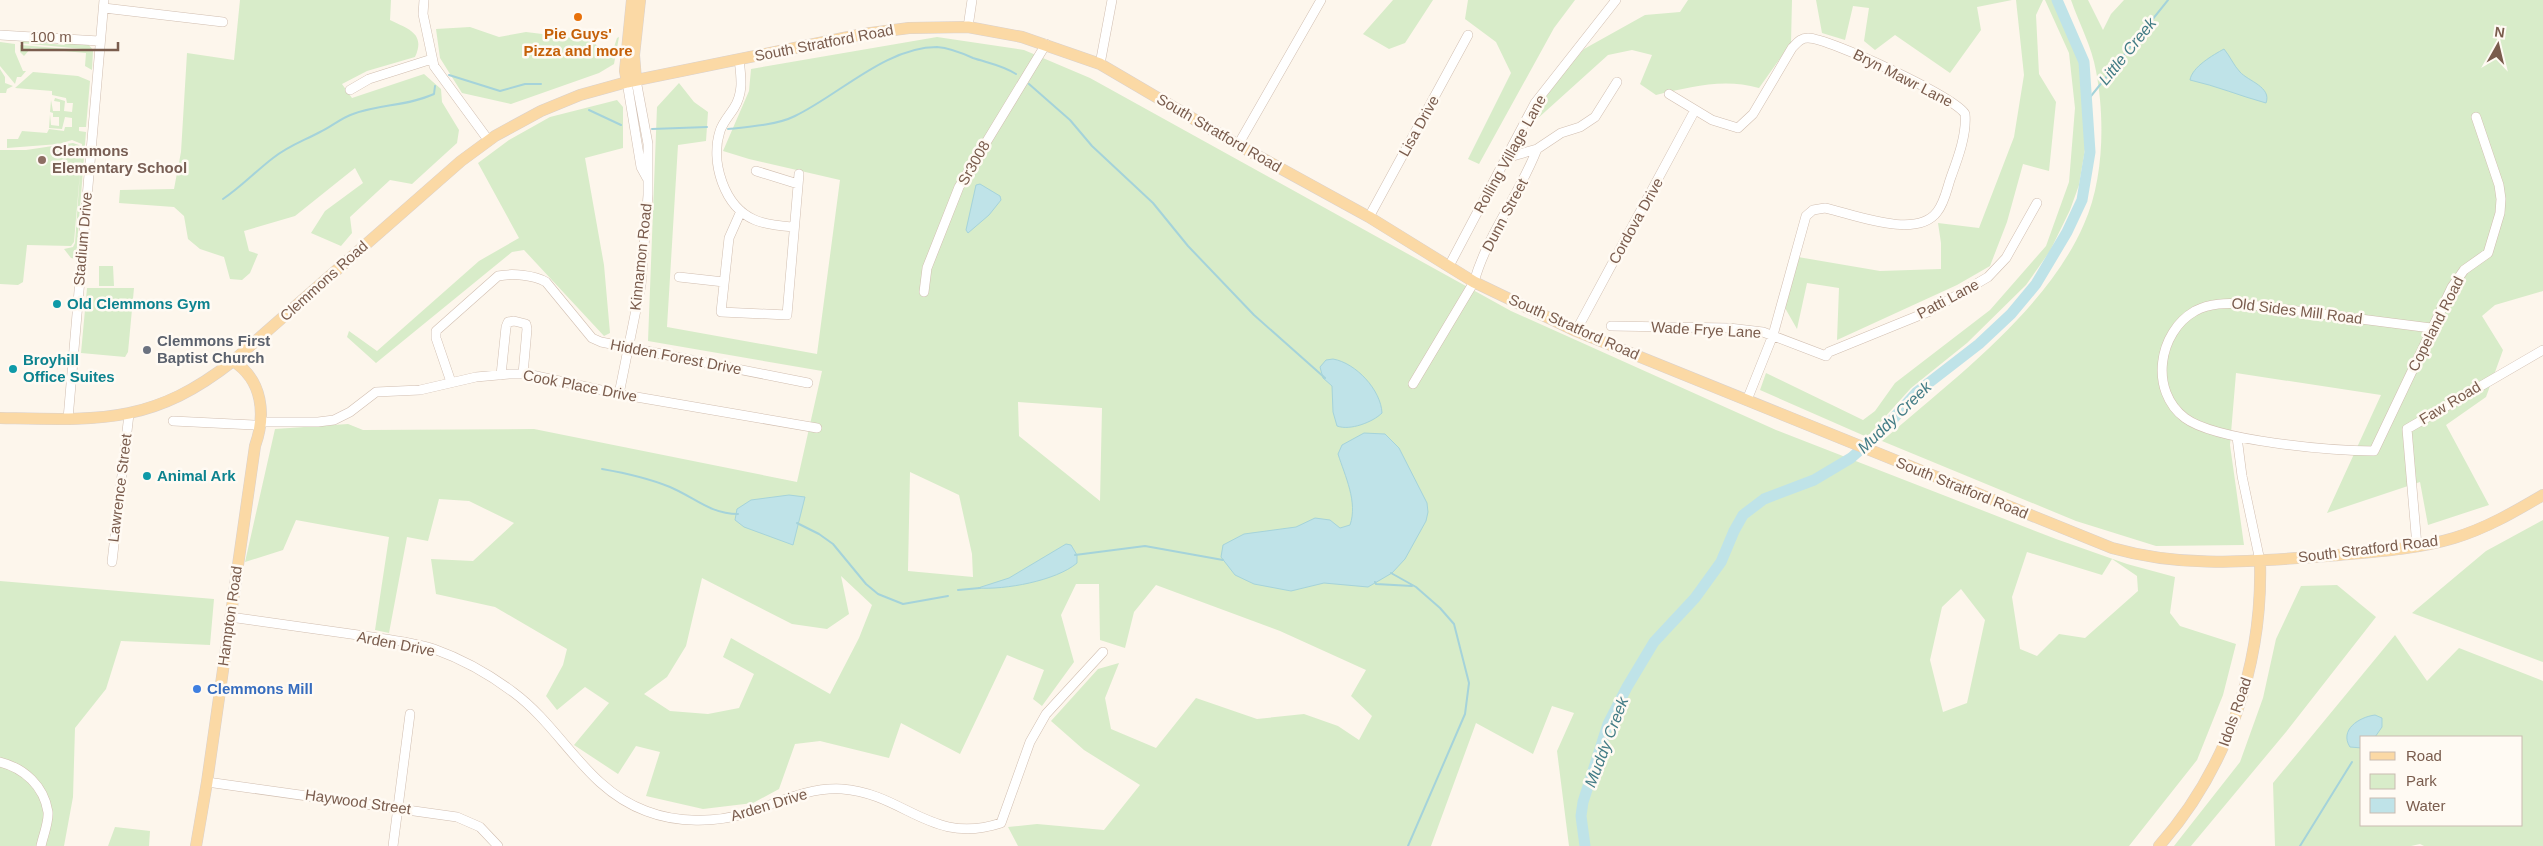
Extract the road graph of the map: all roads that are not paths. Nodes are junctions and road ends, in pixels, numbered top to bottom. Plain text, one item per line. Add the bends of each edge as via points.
1 (424, 0) edge
2 (632, 0) edge
3 (640, 0) edge
4 (972, 0) edge
5 (1112, 0) edge
6 (1321, 0) edge
7 (1616, 0) edge
8 (104, 4) edge
9 (224, 22) dead end
10 (968, 27) junction
11 (0, 34) edge
12 (1468, 35) dead end
13 (99, 41) junction
14 (1046, 44) junction
15 (432, 59) junction
16 (739, 59) junction
17 (1100, 64) junction
18 (632, 81) junction
19 (1616, 82) dead end
20 (350, 90) dead end
21 (1669, 94) dead end
22 (1695, 110) junction
23 (2476, 117) dead end
24 (489, 140) junction
25 (1238, 145) junction
26 (1538, 149) junction
27 (1506, 158) junction
28 (756, 171) dead end
29 (2037, 203) dead end
30 (741, 211) junction
31 (1369, 217) junction
32 (793, 227) junction
33 (1449, 266) junction
34 (679, 277) dead end
35 (724, 282) junction
36 (1474, 282) junction
37 (924, 292) dead end
38 (1612, 326) dead end
39 (2431, 328) junction
40 (1576, 330) junction
41 (1773, 335) junction
42 (628, 347) junction
43 (2543, 350) edge
44 (1826, 356) joint
45 (233, 361) junction
46 (523, 374) junction
47 (501, 375) junction
48 (451, 382) junction
49 (808, 383) dead end
50 (1414, 384) dead end
51 (619, 394) junction
52 (1747, 400) junction
53 (129, 414) junction
54 (0, 418) edge
55 (68, 419) junction
56 (173, 421) dead end
57 (258, 424) junction
58 (817, 428) dead end
59 (2237, 436) junction
60 (2374, 451) joint
61 (2543, 495) edge
62 (2417, 546) junction
63 (2260, 561) junction
64 (112, 562) dead end
65 (230, 617) junction
66 (1103, 652) dead end
67 (410, 714) dead end
68 (0, 762) edge
69 (207, 782) junction
70 (398, 808) junction
71 (920, 827) dead end
72 (961, 839) dead end
73 (42, 846) edge
74 (196, 846) edge
75 (393, 846) edge
76 (498, 846) edge
77 (2159, 846) edge

1 - 15 street via 423,14
2 - 18 main road, Kinnamon Road via 625,71
3 - 18 main road, Kinnamon Road
4 - 10 street
5 - 17 street
6 - 25 street
7 - 27 street, Rolling Village Lane via 1535,103
8 - 9 street
8 - 13 street, Stadium Drive
10 - 14 main road, South Stratford Road
10 - 16 main road, South Stratford Road via 909,28 863,34
11 - 13 street
12 - 31 street, Lisa Drive
13 - 55 street, Stadium Drive
14 - 17 main road, South Stratford Road
14 - 37 street, Sr3008 via 959,187 927,268
15 - 20 street via 369,79
15 - 24 street
16 - 18 main road, South Stratford Road
16 - 30 street via 741,90 720,130 717,154 723,184
17 - 25 main road, South Stratford Road
18 - 24 main road, Clemmons Road via 580,95 541,111
18 - 42 street, Kinnamon Road via 643,144 641,168 647,178 641,285
19 - 26 street via 1595,117 1580,127 1561,133
21 - 22 street, Bryn Mawr Lane
22 - 40 street, Cordova Drive
22 - 41 street, Bryn Mawr Lane via 1732,128 1742,126 1757,108 1792,48 1809,38 1835,45 1904,77 1954,103 1964,114 1962,143 1947,190 1937,212 1928,220 1917,225 1900,225 1825,208 1808,213
23 - 39 street, Copeland Road via 2499,185 2500,213 2491,248 2458,277
24 - 45 main road, Clemmons Road
25 - 31 main road, South Stratford Road
26 - 27 street
26 - 36 street, Dunn Street via 1528,174 1479,264
27 - 33 street, Rolling Village Lane
28 - 32 street via 798,179
29 - 44 street, Patti Lane via 2006,258 1988,277 1930,311
30 - 32 street via 762,222
30 - 35 street via 729,238
31 - 33 main road, South Stratford Road
32 - 35 street via 787,315 721,312
33 - 36 main road, South Stratford Road
34 - 35 street
36 - 40 main road, South Stratford Road
36 - 50 street, Dunn Street
38 - 41 street, Wade Frye Lane via 1728,328
39 - 59 street, Old Sides Mill Road via 2243,304 2213,304 2194,312 2180,322 2166,345 2162,365 2164,386 2172,405 2184,418 2202,427
39 - 60 street, Copeland Road
40 - 52 main road, South Stratford Road
41 - 44 street, Wade Frye Lane
41 - 52 street, Bryn Mawr Lane
42 - 48 street, Hidden Forest Drive via 592,338 546,282 539,278 506,274 498,276 436,331
42 - 49 street, Hidden Forest Drive
42 - 51 street, Kinnamon Road
43 - 62 street, Faw Road via 2407,429
45 - 53 main road, Clemmons Road via 207,381 179,396
45 - 57 main road, Hampton Road via 246,369 253,381 260,405
46 - 47 street, Cook Place Drive
46 - 47 street via 527,329 526,324 514,320 506,327
46 - 51 street, Cook Place Drive
47 - 48 street, Cook Place Drive
48 - 57 street, Cook Place Drive via 420,390 376,392 334,420
51 - 58 street, Cook Place Drive
52 - 63 main road, South Stratford Road via 2062,529 2136,555 2195,563
53 - 55 main road, Clemmons Road
53 - 64 street, Lawrence Street
54 - 55 main road, Clemmons Road
56 - 57 street, Cook Place Drive
57 - 65 main road, Hampton Road
59 - 60 street, Old Sides Mill Road via 2338,451
59 - 63 street
61 - 62 main road, South Stratford Road via 2477,530
62 - 63 main road, South Stratford Road
63 - 77 main road, Idols Road via 2261,596 2256,637 2230,731 2203,786
65 - 69 main road, Hampton Road
65 - 71 street, Arden Drive via 412,644 452,657 513,692 594,778 621,800 648,812 677,819 718,820 808,792 843,789 874,798
66 - 72 street via 1046,714 1030,742 1001,822 979,835
67 - 70 street
68 - 73 street via 17,766 39,786 48,812
69 - 70 street, Haywood Street
69 - 74 main road, Hampton Road
70 - 75 street
70 - 76 street, Haywood Street via 469,820

